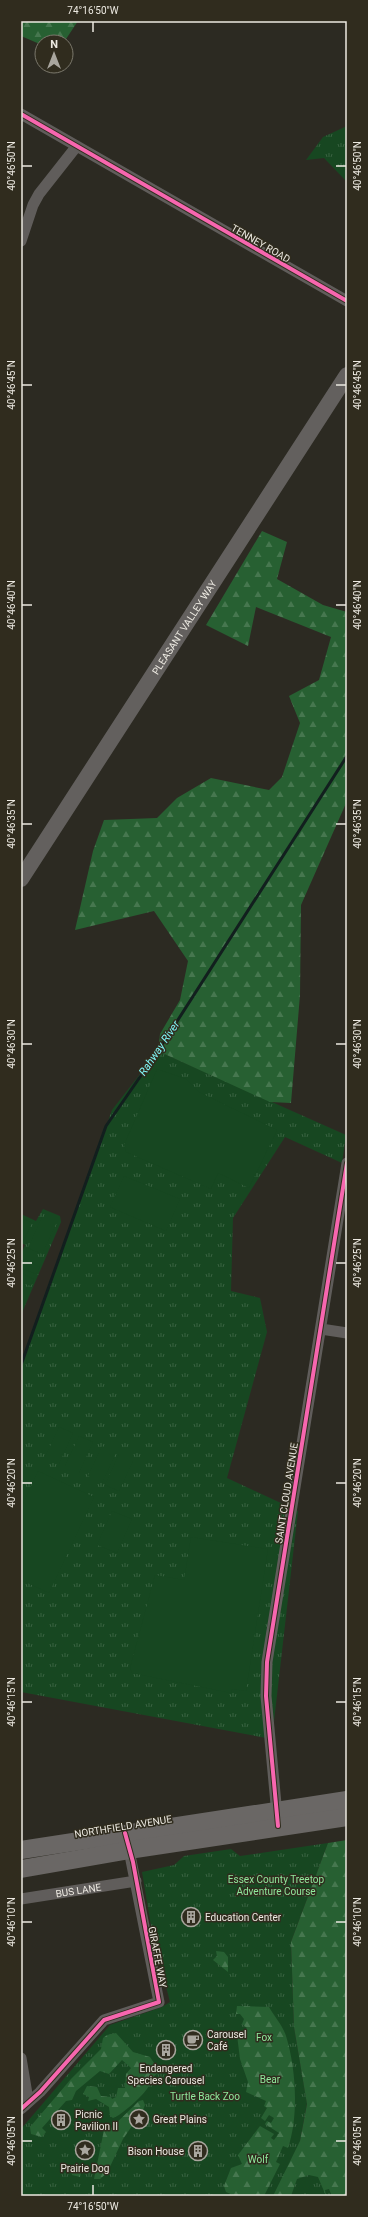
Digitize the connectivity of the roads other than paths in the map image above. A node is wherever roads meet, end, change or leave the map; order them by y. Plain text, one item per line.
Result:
1 (21, 114) edge
2 (76, 147) junction
3 (21, 242) edge
4 (347, 301) edge
5 (347, 375) edge
6 (21, 879) edge
7 (347, 1163) edge
8 (321, 1329) junction
9 (347, 1333) edge
10 (347, 1800) edge
11 (347, 1817) edge
12 (277, 1819) junction
13 (125, 1833) junction
14 (21, 1850) edge
15 (130, 1850) junction
16 (21, 1870) edge
17 (136, 1881) junction
18 (21, 1899) edge
19 (21, 2058) edge
20 (23, 2107) edge

1 - 2 street, TENNEY ROAD
2 - 3 street
2 - 4 street, TENNEY ROAD
5 - 6 main road, PLEASANT VALLEY WAY
7 - 8 street, SAINT CLOUD AVENUE
8 - 9 street
8 - 12 street, SAINT CLOUD AVENUE
10 - 12 main road, NORTHFIELD AVENUE
11 - 12 main road, NORTHFIELD AVENUE
12 - 13 main road, NORTHFIELD AVENUE
12 - 15 main road, NORTHFIELD AVENUE
13 - 14 main road, NORTHFIELD AVENUE
13 - 15 street, GIRAFFE WAY
15 - 16 main road, NORTHFIELD AVENUE
15 - 17 street, GIRAFFE WAY
17 - 18 street, BUS LANE
17 - 20 street, GIRAFFE WAY
19 - 20 street

